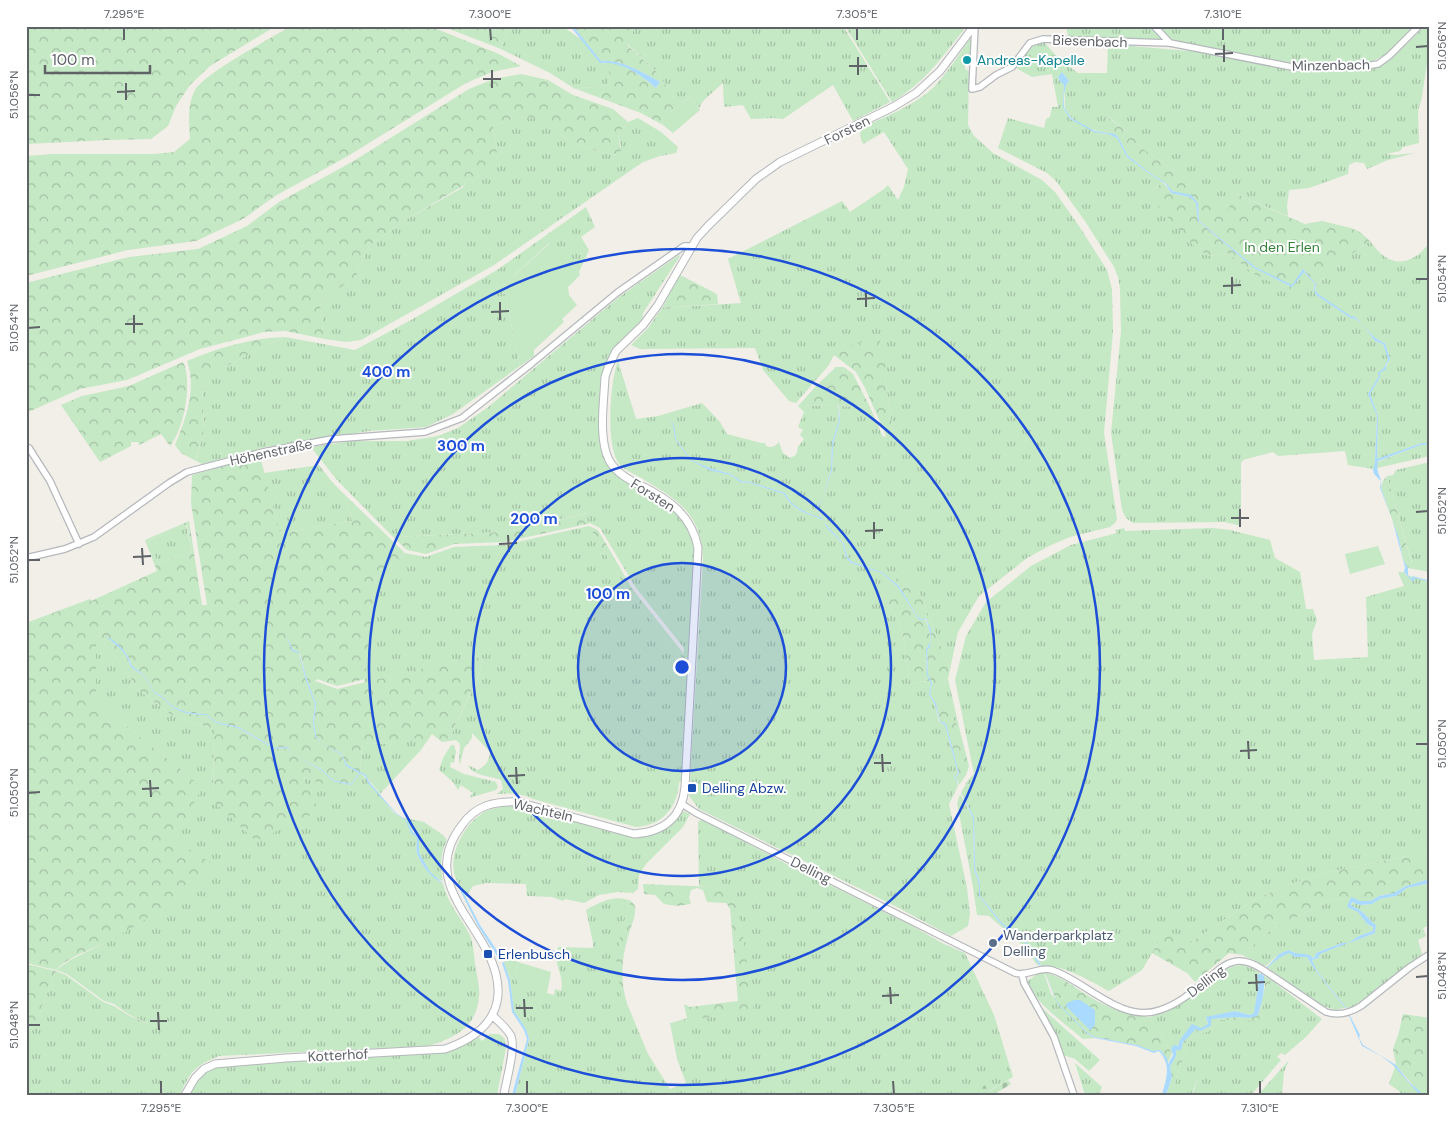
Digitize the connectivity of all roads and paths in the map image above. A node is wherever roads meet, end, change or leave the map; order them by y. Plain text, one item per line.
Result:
1 (974, 26) edge
2 (1154, 26) edge
3 (1419, 26) edge
4 (1170, 43) junction
5 (692, 246) junction
6 (521, 372) joint
7 (29, 448) dead end
8 (79, 544) junction
9 (26, 558) edge
10 (682, 804) junction
11 (1430, 954) edge
12 (1022, 975) junction
13 (493, 1016) junction
14 (186, 1095) edge
15 (504, 1095) edge
16 (1074, 1095) edge

1 - 4 street, Biesenbach
1 - 5 street, Forsten
2 - 4 street
3 - 4 street, Minzenbach
5 - 6 street, Forsten
5 - 10 street, Forsten
6 - 8 street, Höhenstraße
7 - 8 street
8 - 9 street, Höhenstraße
10 - 12 street, Delling
10 - 13 street, Wachteln
11 - 12 street, Delling
12 - 16 street
13 - 14 street, Kotterhof
13 - 15 street

